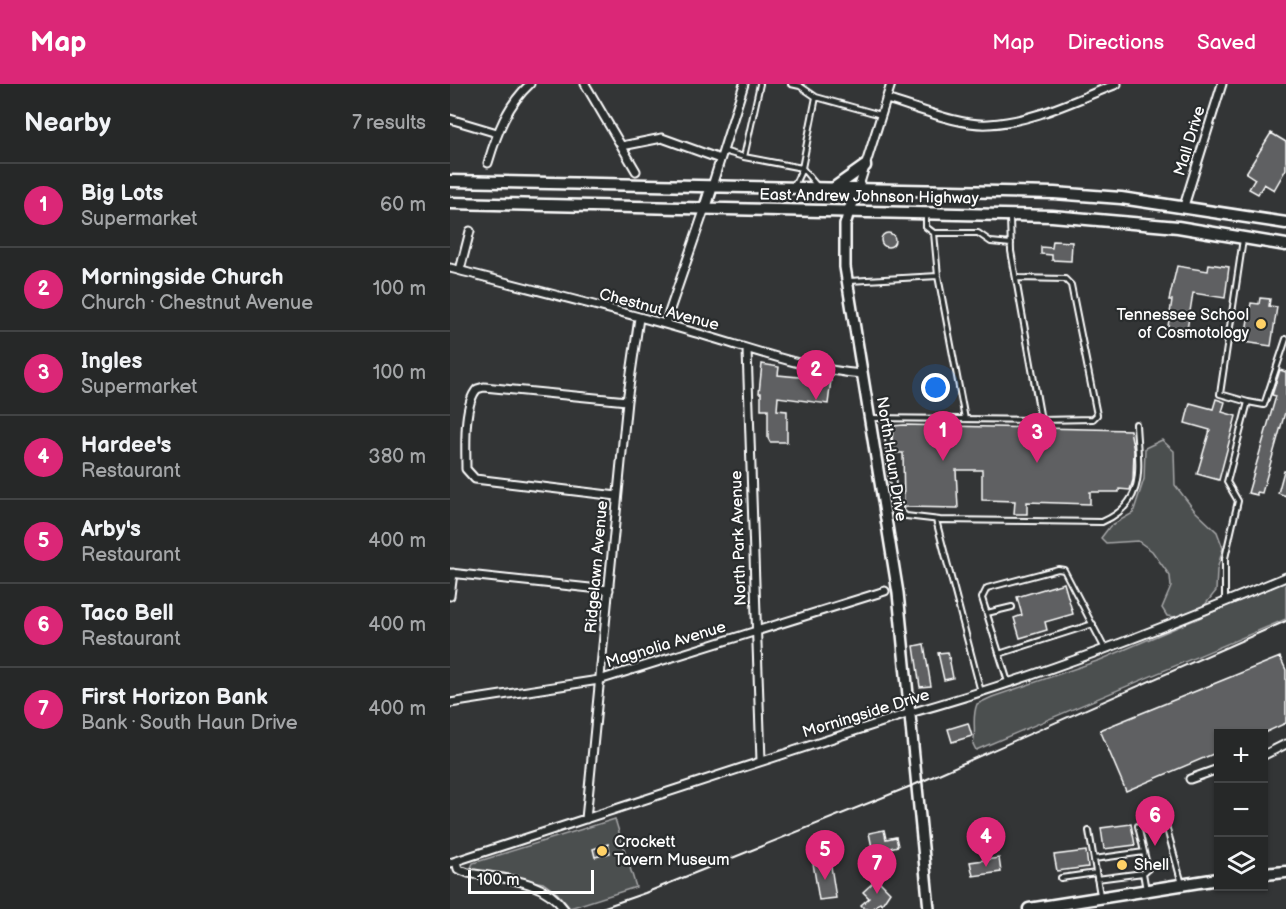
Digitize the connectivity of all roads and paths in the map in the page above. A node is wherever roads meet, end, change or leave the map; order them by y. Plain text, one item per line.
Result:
1 (530, 84) edge
2 (585, 84) edge
3 (744, 84) edge
4 (760, 84) edge
5 (790, 84) edge
6 (891, 84) edge
7 (1117, 84) edge
8 (1221, 84) edge
9 (816, 97) junction
10 (886, 99) junction
11 (881, 115) junction
12 (450, 119) edge
13 (497, 133) junction
14 (622, 146) junction
15 (723, 151) junction
16 (744, 157) junction
17 (720, 159) junction
18 (488, 163) dead end
19 (865, 166) junction
20 (802, 168) junction
21 (636, 171) dead end
22 (450, 182) edge
23 (712, 186) junction
24 (791, 188) junction
25 (820, 188) junction
26 (834, 189) junction
27 (858, 189) junction
28 (450, 203) edge
29 (1184, 206) junction
30 (705, 208) junction
31 (849, 211) junction
32 (926, 213) junction
33 (1010, 215) junction
34 (1286, 223) edge
35 (1178, 227) junction
36 (470, 231) dead end
37 (934, 233) junction
38 (1243, 238) junction
39 (1011, 244) junction
40 (1286, 245) edge
41 (450, 268) edge
42 (459, 270) junction
43 (938, 276) junction
44 (1018, 278) junction
45 (848, 282) junction
46 (639, 318) junction
47 (665, 324) junction
48 (1286, 339) edge
49 (747, 350) junction
50 (862, 374) junction
51 (627, 401) junction
52 (1248, 402) junction
53 (869, 418) junction
54 (887, 418) junction
55 (965, 419) junction
56 (1041, 420) junction
57 (1136, 424) dead end
58 (617, 496) junction
59 (936, 520) junction
60 (451, 573) edge
61 (1286, 577) edge
62 (609, 590) junction
63 (885, 591) dead end
64 (450, 596) edge
65 (1225, 602) junction
66 (1012, 607) dead end
67 (987, 613) junction
68 (1093, 624) junction
69 (756, 632) junction
70 (1105, 649) junction
71 (999, 654) junction
72 (599, 680) junction
73 (1008, 684) junction
74 (981, 693) junction
75 (450, 703) edge
76 (910, 713) junction
77 (1286, 744) edge
78 (1268, 753) edge
79 (762, 761) junction
80 (1214, 771) edge
81 (1190, 779) dead end
82 (1161, 807) dead end
83 (586, 819) junction
84 (1138, 825) dead end
85 (1089, 831) dead end
86 (1144, 852) junction
87 (1094, 860) junction
88 (453, 862) edge
89 (1286, 872) edge
90 (1096, 873) junction
91 (1143, 873) junction
92 (1268, 874) edge
93 (1061, 878) dead end
94 (1097, 879) junction
95 (1214, 880) edge
96 (1182, 885) junction
97 (1146, 891) junction
98 (1100, 898) junction
99 (564, 909) edge
100 (929, 909) edge
101 (1029, 909) edge

1 - 13 street
2 - 14 street
3 - 15 street
4 - 16 lane
5 - 9 lane
6 - 10 street
7 - 10 street
8 - 29 street, Mall Drive
9 - 11 lane
9 - 20 lane
10 - 11 street
11 - 19 street
12 - 13 street
13 - 18 street
14 - 17 street
14 - 21 street
15 - 16 lane
15 - 17 street
16 - 20 lane
17 - 23 street
19 - 26 main road
19 - 27 street
20 - 24 lane
20 - 25 lane
22 - 23 main road, East Andrew Johnson Highway
23 - 24 main road, East Andrew Johnson Highway
23 - 30 main road
24 - 25 main road, East Andrew Johnson Highway
25 - 26 main road, East Andrew Johnson Highway
26 - 27 main road, East Andrew Johnson Highway
27 - 29 main road, East Andrew Johnson Highway
27 - 31 main road
28 - 30 main road, East Andrew Johnson Highway
29 - 34 main road, East Andrew Johnson Highway
29 - 35 main road
30 - 31 main road, East Andrew Johnson Highway
30 - 47 street
31 - 32 main road, East Andrew Johnson Highway
31 - 45 street, North Haun Drive
32 - 33 main road, East Andrew Johnson Highway
32 - 37 lane
33 - 35 main road, East Andrew Johnson Highway
33 - 39 lane
35 - 38 main road, East Andrew Johnson Highway
36 - 42 street
37 - 39 lane
37 - 43 lane
38 - 40 main road, East Andrew Johnson Highway
38 - 52 lane
39 - 44 lane
41 - 42 street, Chestnut Avenue
42 - 46 street, Chestnut Avenue
43 - 45 lane
43 - 55 lane
44 - 56 lane
44 - 56 lane
45 - 50 street, North Haun Drive
46 - 47 street, Chestnut Avenue
46 - 51 street, Ridgelawn Avenue
47 - 49 street, Chestnut Avenue
48 - 52 lane
49 - 50 street, Chestnut Avenue
49 - 69 street, North Park Avenue
50 - 53 street, North Haun Drive
51 - 58 street, Ridgelawn Avenue
51 - 58 street
52 - 65 lane
53 - 54 lane
53 - 76 street, North Haun Drive
54 - 55 lane
54 - 59 lane
55 - 56 lane
57 - 59 lane
58 - 62 street, Ridgelawn Avenue
59 - 74 lane
60 - 62 street
60 - 64 street
61 - 65 street, Morningside Drive
62 - 72 street, Ridgelawn Avenue
63 - 69 street, Magnolia Avenue
65 - 70 street, Morningside Drive
66 - 67 lane
67 - 68 lane
67 - 71 lane
68 - 70 lane
68 - 71 lane
69 - 72 street, Magnolia Avenue
69 - 79 street, North Park Avenue
70 - 73 street, Morningside Drive
71 - 73 lane
72 - 75 street, Magnolia Avenue
72 - 83 street, Ridgelawn Avenue
73 - 74 street, Morningside Drive
74 - 76 street, Morningside Drive
76 - 79 street, Morningside Drive
76 - 100 street, North Haun Drive
77 - 78 street
79 - 83 street, Morningside Drive
80 - 81 street
82 - 96 lane
83 - 88 street, Morningside Drive
84 - 86 lane
85 - 87 lane
86 - 87 lane
86 - 91 lane
87 - 90 lane
88 - 99 street
89 - 92 main road
90 - 93 lane
90 - 94 lane
91 - 94 lane
91 - 97 lane
94 - 98 lane
95 - 96 main road
96 - 97 main road
97 - 98 main road
98 - 101 main road

